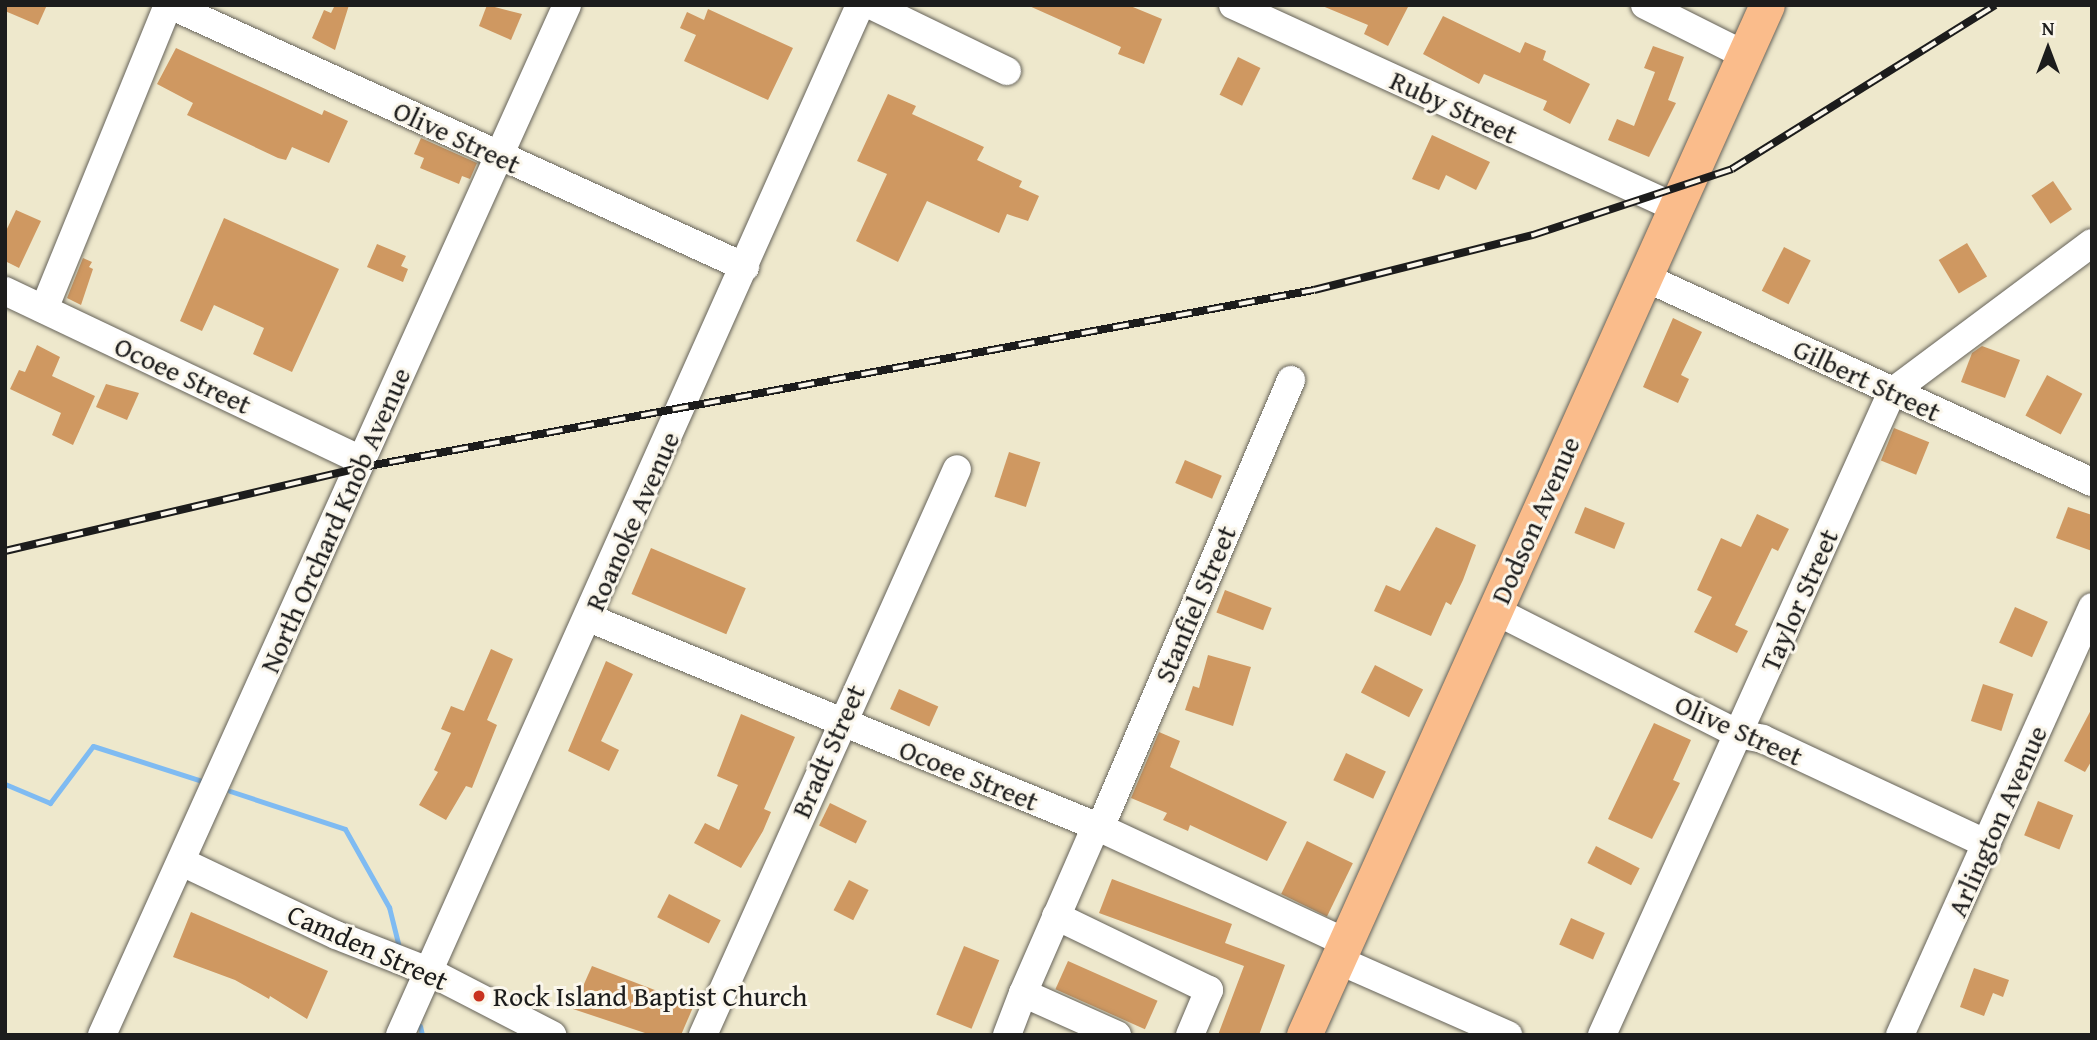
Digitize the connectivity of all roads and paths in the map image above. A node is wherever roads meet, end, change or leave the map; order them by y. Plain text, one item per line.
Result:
1 (169, 5) edge
2 (567, 5) edge
3 (860, 5) edge
4 (871, 5) edge
5 (1233, 5) edge
6 (1645, 5) edge
7 (1767, 5) edge
8 (1744, 54) junction
9 (1007, 71) dead end
10 (500, 156) junction
11 (1675, 207) junction
12 (2092, 243) edge
13 (745, 267) junction
14 (1644, 277) junction
15 (5, 291) edge
16 (44, 309) junction
17 (1290, 380) dead end
18 (1892, 392) junction
19 (361, 460) junction
20 (957, 469) dead end
21 (2092, 482) edge
22 (2092, 607) edge
23 (1494, 610) junction
24 (589, 618) junction
25 (840, 722) junction
26 (1738, 734) junction
27 (1098, 827) junction
28 (1987, 844) junction
29 (182, 862) junction
30 (1056, 916) junction
31 (1341, 951) junction
32 (428, 971) junction
33 (1023, 993) junction
34 (1503, 1034) edge
35 (102, 1035) edge
36 (400, 1035) edge
37 (552, 1035) edge
38 (703, 1035) edge
39 (1007, 1035) edge
40 (1117, 1035) edge
41 (1190, 1035) edge
42 (1304, 1035) edge
43 (1602, 1035) edge
44 (1900, 1035) edge

1 - 10 street, Olive Street
1 - 16 street
2 - 10 street, North Orchard Knob Avenue
3 - 13 street, Roanoke Avenue
4 - 9 street
5 - 11 street, Ruby Street
6 - 8 street
7 - 8 main road, Dodson Avenue
8 - 11 main road, Dodson Avenue
10 - 13 street, Olive Street
10 - 19 street, North Orchard Knob Avenue
11 - 14 main road, Dodson Avenue
12 - 18 street, Taylor Street
13 - 24 street, Roanoke Avenue
14 - 18 street, Gilbert Street
14 - 23 main road, Dodson Avenue
15 - 16 street, Ocoee Street
16 - 19 street, Ocoee Street
17 - 27 street, Stanfiel Street
18 - 21 street, Gilbert Street
18 - 26 street, Taylor Street
19 - 29 street, North Orchard Knob Avenue
20 - 25 street, Bradt Street
22 - 28 street, Arlington Avenue
23 - 26 street, Olive Street
23 - 31 main road, Dodson Avenue
24 - 25 street, Ocoee Street
24 - 32 street, Roanoke Avenue
25 - 27 street, Ocoee Street
25 - 38 street, Bradt Street
26 - 28 street, Olive Street
26 - 43 street, Taylor Street
27 - 30 street, Stanfiel Street
27 - 31 street, Ocoee Street
28 - 44 street, Arlington Avenue
29 - 32 street, Camden Street
29 - 35 street, North Orchard Knob Avenue
30 - 33 street, Stanfiel Street
30 - 41 street
31 - 34 street, Ocoee Street
31 - 42 main road, Dodson Avenue
32 - 36 street, Roanoke Avenue
32 - 37 street, Camden Street
33 - 39 street, Stanfiel Street
33 - 40 street

